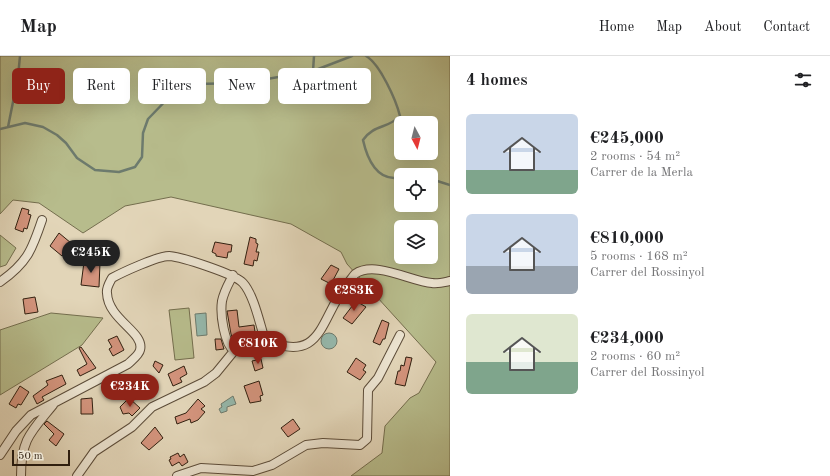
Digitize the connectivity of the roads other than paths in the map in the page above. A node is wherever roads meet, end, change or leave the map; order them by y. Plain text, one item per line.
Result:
1 (42, 220) dead end
2 (233, 275) junction
3 (450, 280) edge
4 (0, 282) edge
5 (400, 335) dead end
6 (263, 342) junction
7 (234, 351) junction
8 (54, 402) junction
9 (0, 455) edge
10 (21, 476) edge
11 (77, 476) edge
12 (176, 476) edge

1 - 4 street
2 - 6 street
2 - 7 street
2 - 8 street
3 - 6 street
5 - 12 street
6 - 7 street
7 - 11 street
8 - 9 street
8 - 10 street

